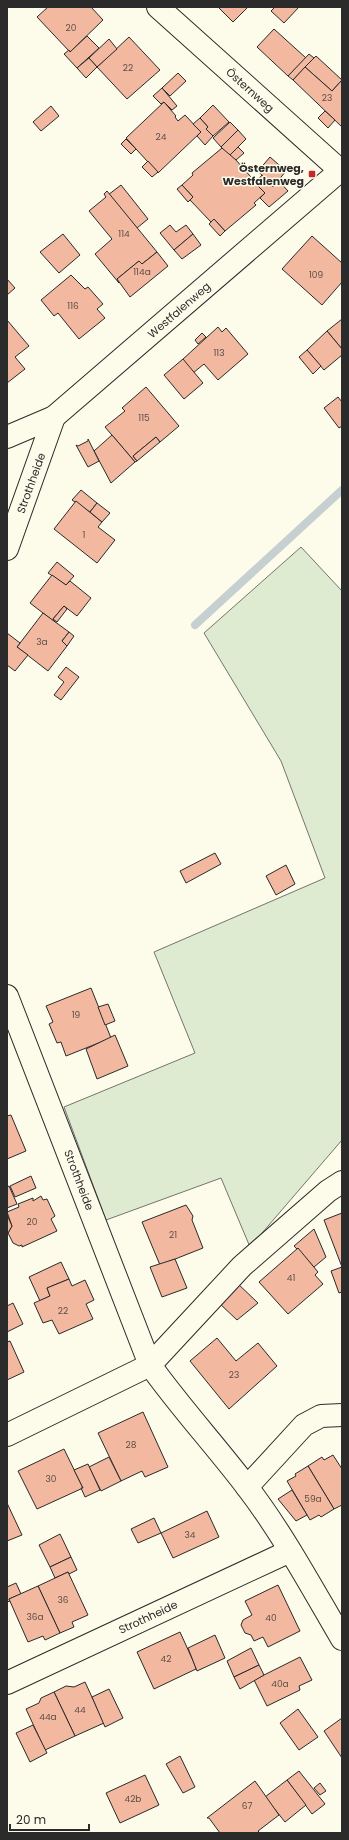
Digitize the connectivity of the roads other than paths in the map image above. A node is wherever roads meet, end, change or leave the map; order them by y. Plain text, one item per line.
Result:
1 (158, 7) edge
2 (341, 171) edge
3 (54, 417) junction
4 (7, 437) edge
5 (7, 549) edge
6 (7, 996) edge
7 (342, 1182) edge
8 (150, 1364) junction
9 (342, 1415) edge
10 (7, 1435) edge
11 (248, 1487) junction
12 (290, 1551) junction
13 (342, 1640) edge
14 (7, 1683) edge

1 - 2 street, Östernweg
2 - 3 street, Westfalenweg
3 - 4 street, Westfalenweg
3 - 5 street, Strothheide
6 - 8 street, Strothheide
7 - 8 street
8 - 10 street
8 - 11 street, Strothheide
9 - 11 street
11 - 12 street, Strothheide
12 - 13 street, Strothheide
12 - 14 street, Strothheide

